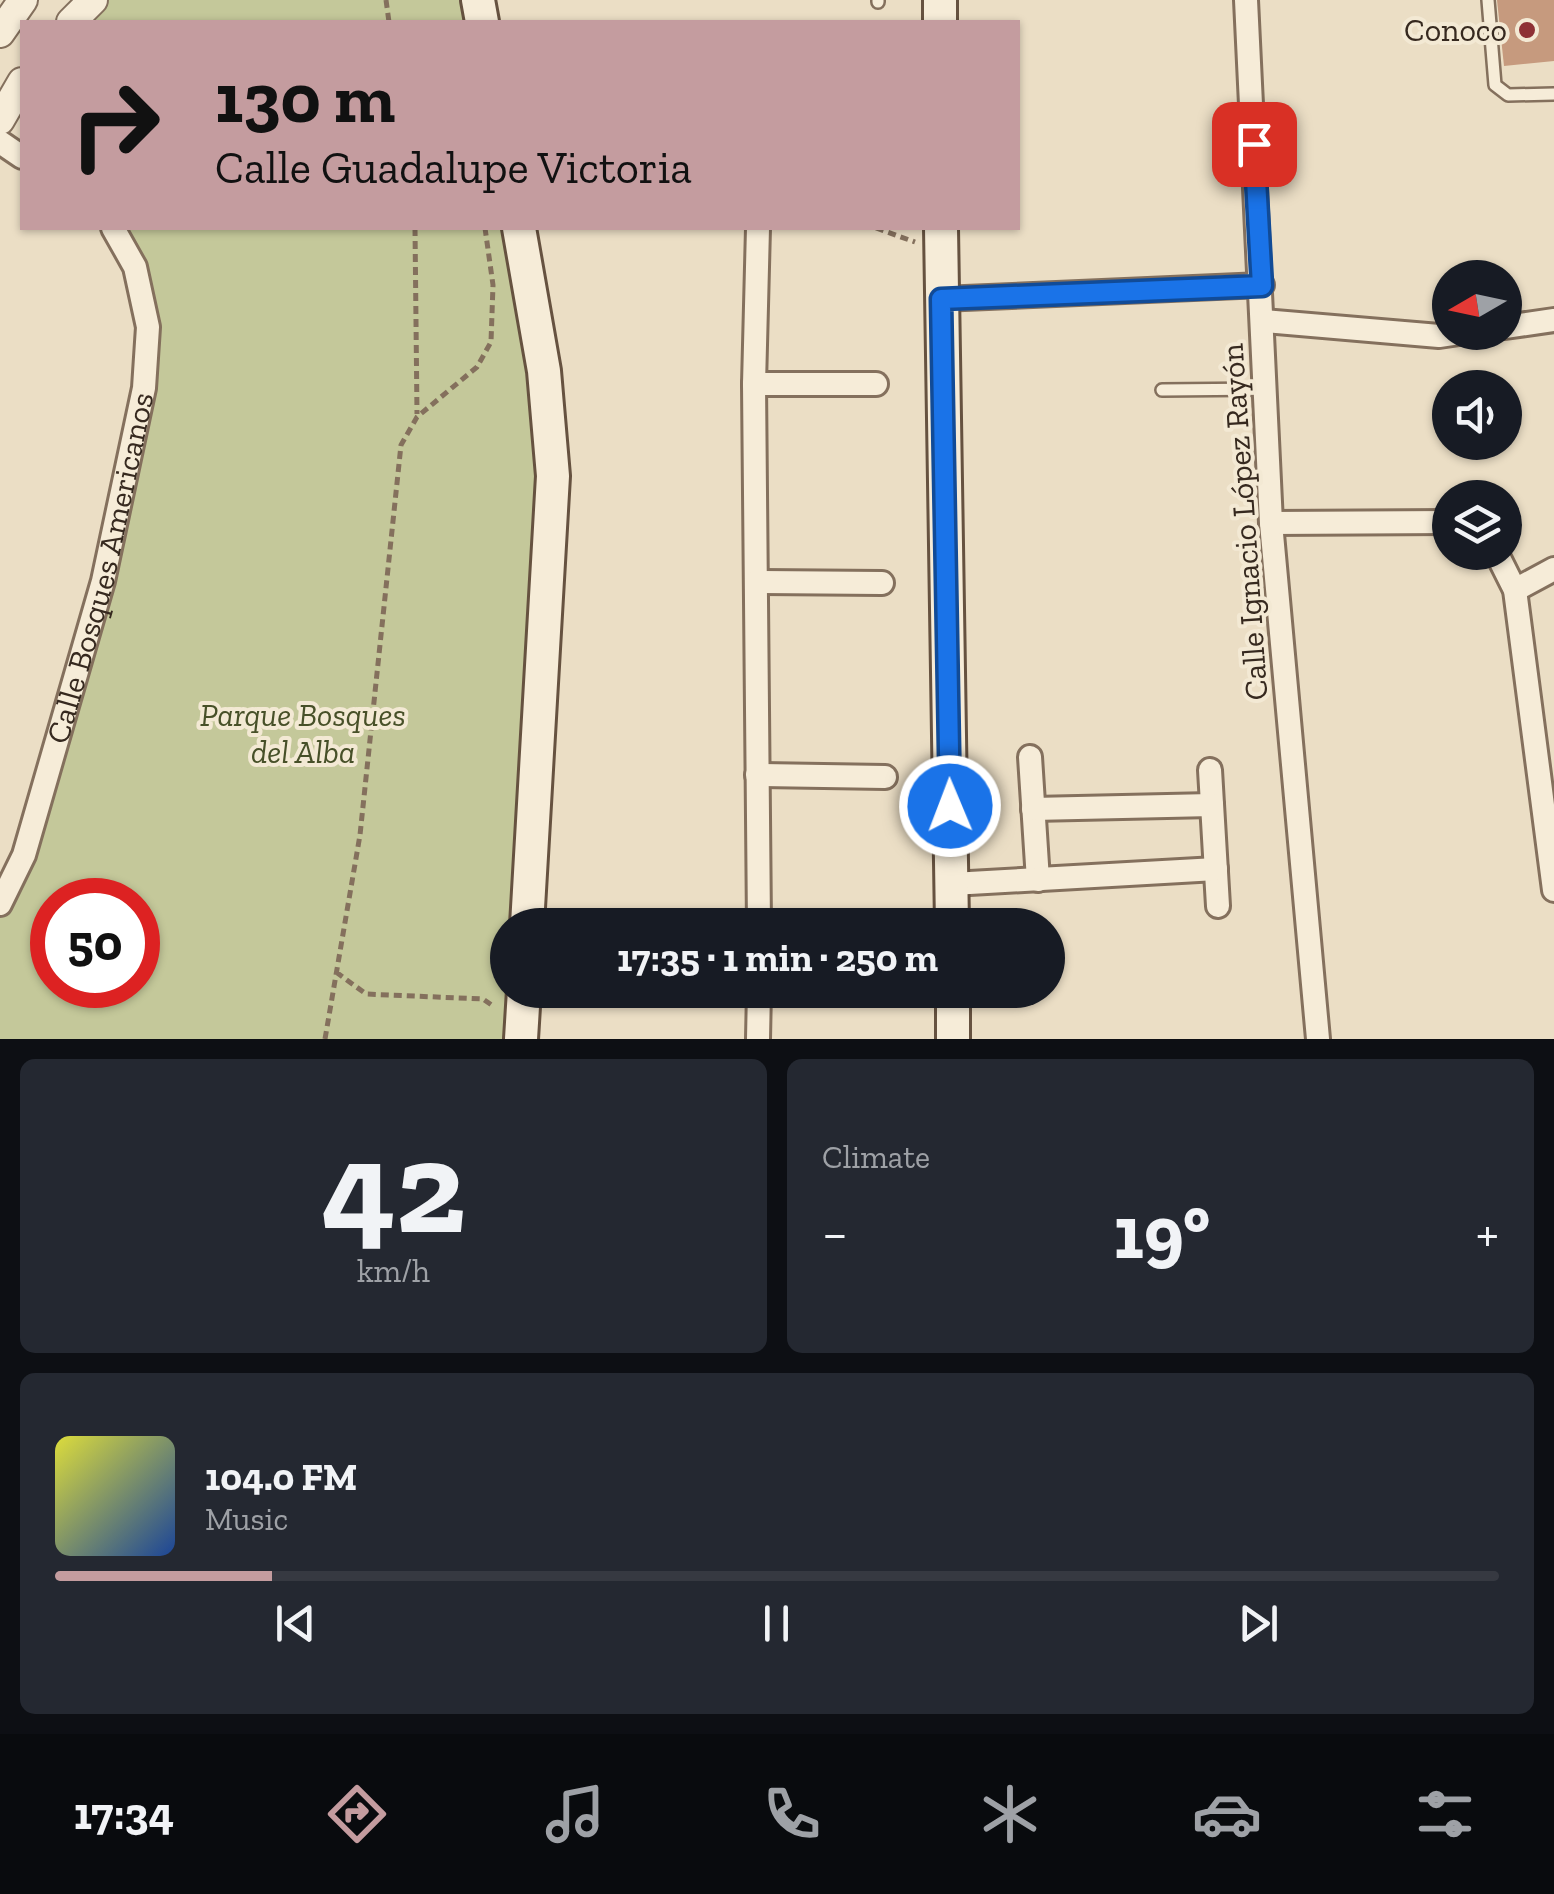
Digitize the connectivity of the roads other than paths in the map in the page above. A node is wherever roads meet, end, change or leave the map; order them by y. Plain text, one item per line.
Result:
1 (22, 0) edge
2 (93, 0) edge
3 (1246, 0) edge
4 (1488, 0) edge
5 (73, 20) edge
6 (0, 34) edge
7 (20, 85) edge
8 (1554, 94) edge
9 (0, 120) edge
10 (114, 230) edge
11 (519, 230) edge
12 (758, 230) edge
13 (941, 239) edge
14 (1262, 286) junction
15 (941, 299) junction
16 (1554, 320) edge
17 (1264, 321) junction
18 (1522, 325) edge
19 (1432, 335) edge
20 (754, 384) junction
21 (876, 384) dead end
22 (1162, 390) dead end
23 (1267, 390) junction
24 (1432, 522) edge
25 (1271, 523) junction
26 (1554, 569) edge
27 (1505, 570) edge
28 (756, 582) junction
29 (882, 583) dead end
30 (1515, 590) junction
31 (1030, 757) dead end
32 (1210, 770) dead end
33 (758, 775) junction
34 (885, 777) dead end
35 (1212, 805) junction
36 (1033, 809) junction
37 (1216, 869) junction
38 (1038, 880) junction
39 (952, 884) junction
40 (1554, 890) edge
41 (0, 904) edge
42 (1218, 906) dead end
43 (529, 908) edge
44 (759, 908) edge
45 (952, 908) edge
46 (523, 1008) edge
47 (759, 1008) edge
48 (952, 1008) edge
49 (521, 1039) edge
50 (758, 1039) edge
51 (953, 1039) edge
52 (1318, 1039) edge

1 - 6 street
2 - 5 street
3 - 14 street, Calle Ignacio López Rayón
4 - 8 lane
7 - 9 street
10 - 41 street, Calle Bosques Americanos
11 - 43 main road
12 - 20 street
13 - 15 main road
14 - 15 street
14 - 17 street, Calle Ignacio López Rayón
15 - 39 main road
16 - 18 street
17 - 19 street
17 - 23 street, Calle Ignacio López Rayón
20 - 21 street
20 - 28 street
22 - 23 lane
23 - 25 street, Calle Ignacio López Rayón
24 - 25 street
25 - 52 street, Calle Ignacio López Rayón
26 - 30 street
27 - 30 street
28 - 29 street
28 - 33 street
30 - 40 street
31 - 36 street
32 - 35 street
33 - 34 street
33 - 44 street
35 - 36 street
35 - 37 street
36 - 38 street
37 - 38 street
37 - 42 street
38 - 39 street
39 - 45 main road
46 - 49 main road
47 - 50 street
48 - 51 main road

